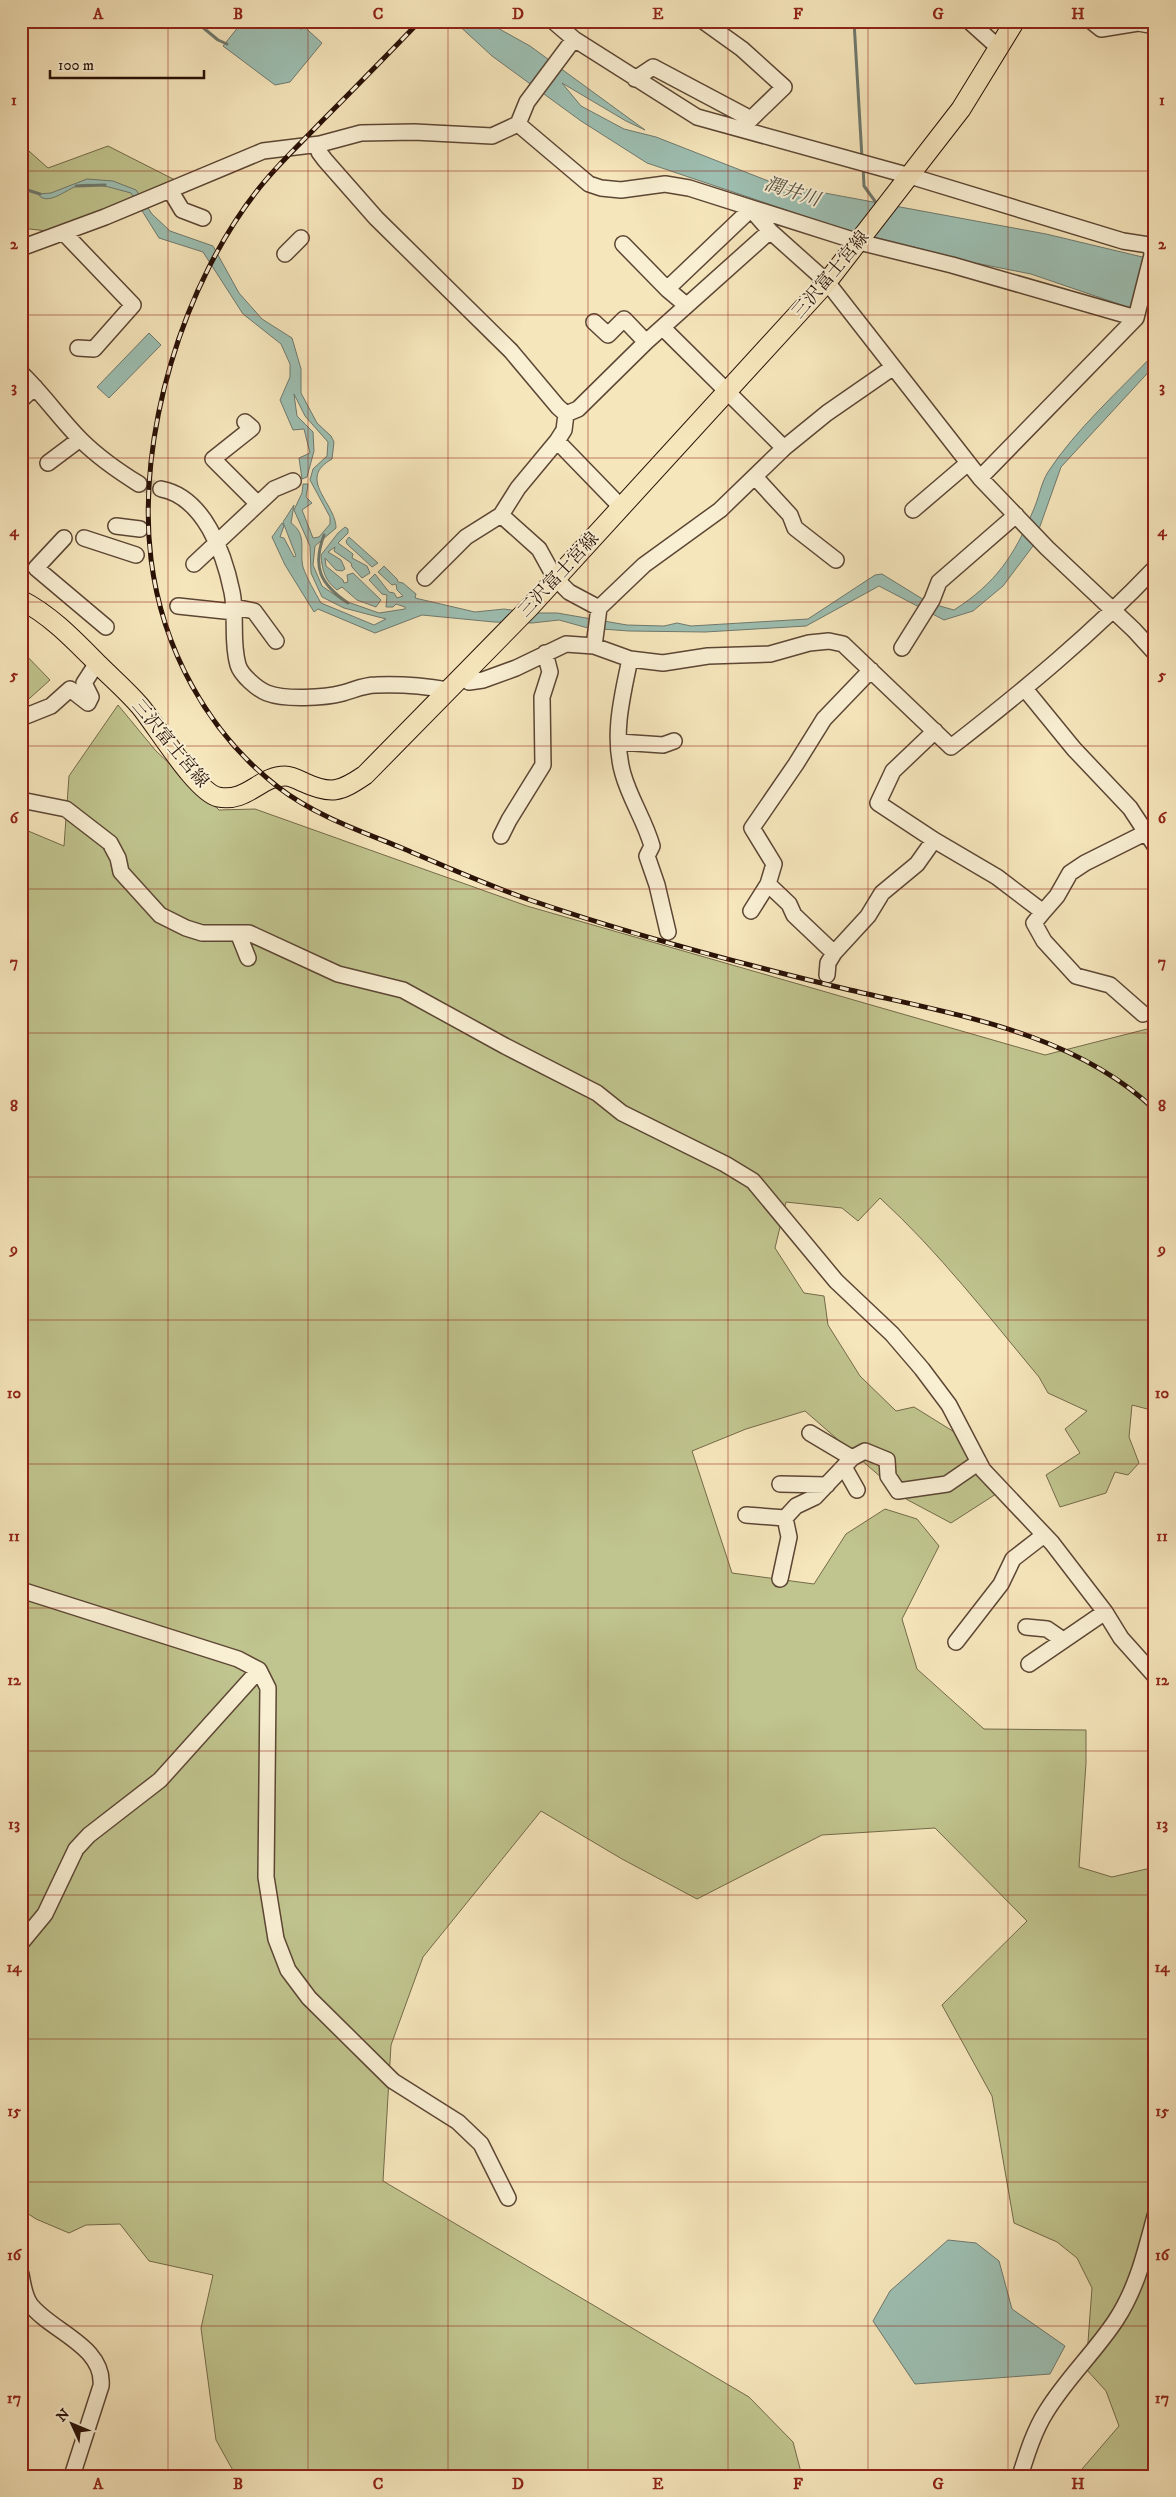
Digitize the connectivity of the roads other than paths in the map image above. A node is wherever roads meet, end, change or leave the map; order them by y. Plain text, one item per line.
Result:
1 (702, 21) edge
2 (969, 21) edge
3 (1015, 21) edge
4 (1091, 21) edge
5 (1155, 26) edge
6 (564, 32) edge
7 (999, 48) junction
8 (635, 79) junction
9 (742, 114) junction
10 (518, 124) junction
11 (749, 132) junction
12 (320, 144) junction
13 (907, 180) junction
14 (170, 190) junction
15 (750, 209) junction
16 (203, 218) dead end
17 (770, 231) junction
18 (64, 233) junction
19 (21, 238) edge
20 (301, 238) dead end
21 (861, 240) junction
22 (37, 242) junction
23 (623, 244) dead end
24 (1153, 246) edge
25 (21, 248) edge
26 (285, 254) dead end
27 (828, 282) junction
28 (667, 290) junction
29 (686, 305) junction
30 (1136, 318) junction
31 (594, 322) dead end
32 (662, 328) junction
33 (646, 342) junction
34 (78, 348) dead end
35 (892, 368) junction
36 (21, 374) edge
37 (35, 387) junction
38 (728, 393) junction
39 (21, 400) edge
40 (566, 414) junction
41 (245, 422) dead end
42 (80, 439) junction
43 (557, 441) junction
44 (784, 448) junction
45 (48, 463) dead end
46 (968, 463) junction
47 (755, 477) junction
48 (980, 478) junction
49 (294, 481) dead end
50 (139, 484) tunnel mouth
51 (161, 489) tunnel mouth
52 (258, 504) junction
53 (621, 507) junction
54 (913, 510) dead end
55 (501, 515) junction
56 (1019, 518) junction
57 (116, 526) dead end
58 (140, 530) dead end
59 (64, 538) dead end
60 (84, 538) dead end
61 (216, 542) junction
62 (136, 555) dead end
63 (836, 560) dead end
64 (194, 564) dead end
65 (1155, 568) edge
66 (425, 578) dead end
67 (555, 578) junction
68 (21, 600) edge
69 (178, 606) dead end
70 (234, 609) junction
71 (1114, 611) junction
72 (598, 612) junction
73 (106, 627) dead end
74 (594, 640) junction
75 (276, 641) dead end
76 (902, 648) dead end
77 (545, 653) junction
78 (1155, 653) edge
79 (630, 659) junction
80 (97, 663) junction
81 (871, 670) junction
82 (463, 675) junction
83 (1025, 689) junction
84 (448, 690) junction
85 (21, 718) edge
86 (935, 731) junction
87 (674, 741) dead end
88 (619, 742) junction
89 (21, 800) edge
90 (1150, 831) edge
91 (502, 836) dead end
92 (934, 840) junction
93 (1155, 846) edge
94 (768, 884) junction
95 (751, 911) dead end
96 (1043, 912) junction
97 (238, 932) junction
98 (668, 932) dead end
99 (834, 953) junction
100 (248, 958) dead end
101 (827, 974) dead end
102 (1143, 1014) dead end
103 (810, 1433) dead end
104 (979, 1462) junction
105 (848, 1463) junction
106 (780, 1484) dead end
107 (827, 1485) junction
108 (857, 1490) dead end
109 (746, 1515) dead end
110 (785, 1518) junction
111 (1044, 1535) junction
112 (780, 1580) dead end
113 (21, 1590) edge
114 (1105, 1612) junction
115 (1026, 1627) dead end
116 (1063, 1640) junction
117 (956, 1642) dead end
118 (1029, 1664) dead end
119 (259, 1670) junction
120 (1155, 1676) edge
121 (21, 1943) edge
122 (508, 2198) dead end
123 (1155, 2216) edge
124 (21, 2274) edge
125 (72, 2476) edge
126 (1020, 2476) edge

1 - 9 street
2 - 7 street
3 - 7 main road, 三沢富士宮線
4 - 5 street
6 - 8 street
6 - 10 street
7 - 13 main road, 三沢富士宮線
8 - 9 street
8 - 11 street
9 - 11 street
10 - 12 street
10 - 15 street
11 - 13 street
12 - 14 street
12 - 40 street
13 - 21 main road, 三沢富士宮線
13 - 24 street
14 - 16 street
14 - 18 street
15 - 17 street
15 - 21 street
15 - 28 street
17 - 27 street
17 - 29 street
18 - 22 street
18 - 34 street
19 - 22 street
20 - 26 street
21 - 27 main road, 三沢富士宮線
21 - 30 street
22 - 25 street
23 - 28 street
24 - 30 street
27 - 35 street
27 - 38 main road, 三沢富士宮線
28 - 29 street
29 - 32 street
30 - 48 street
31 - 33 street
32 - 33 street
32 - 38 street
33 - 40 street
35 - 44 street
35 - 46 street
36 - 37 street
37 - 39 street
37 - 42 street
38 - 44 street
38 - 53 main road, 三沢富士宮線
40 - 43 street
41 - 52 street
42 - 45 street
42 - 50 street
43 - 53 street
43 - 55 street
44 - 47 street
46 - 48 street
46 - 54 street
47 - 63 street
47 - 72 street
48 - 56 street
49 - 52 street
51 - 61 street
52 - 61 street
53 - 67 main road, 三沢富士宮線
55 - 66 street
55 - 67 street
56 - 71 street
56 - 76 street
57 - 58 street
59 - 73 street
60 - 62 street
61 - 64 street
61 - 70 street
65 - 71 street
67 - 72 street
67 - 82 main road, 三沢富士宮線
68 - 80 main road, 三沢富士宮線
69 - 70 street
70 - 75 street
70 - 84 street
71 - 78 street
71 - 83 street
72 - 74 street
74 - 77 street
74 - 79 street
77 - 82 street
77 - 91 street
79 - 81 street
79 - 88 street
80 - 84 main road, 三沢富士宮線
80 - 85 street
81 - 86 street
81 - 94 street
82 - 84 main road, 三沢富士宮線
83 - 86 street
83 - 90 street
86 - 92 street
87 - 88 street
88 - 98 street
89 - 97 street
90 - 93 street
90 - 96 street
92 - 96 street
92 - 99 street
94 - 95 street
94 - 99 street
96 - 102 street
97 - 100 street
97 - 104 street
99 - 101 street
103 - 105 street
104 - 105 street
104 - 111 street
105 - 107 street
105 - 108 street
106 - 107 street
107 - 110 street
109 - 110 street
110 - 112 street
111 - 114 street
111 - 117 street
113 - 119 street
114 - 116 street
114 - 120 street
115 - 116 street
116 - 118 street
119 - 121 street
119 - 122 street
123 - 126 street
124 - 125 street

